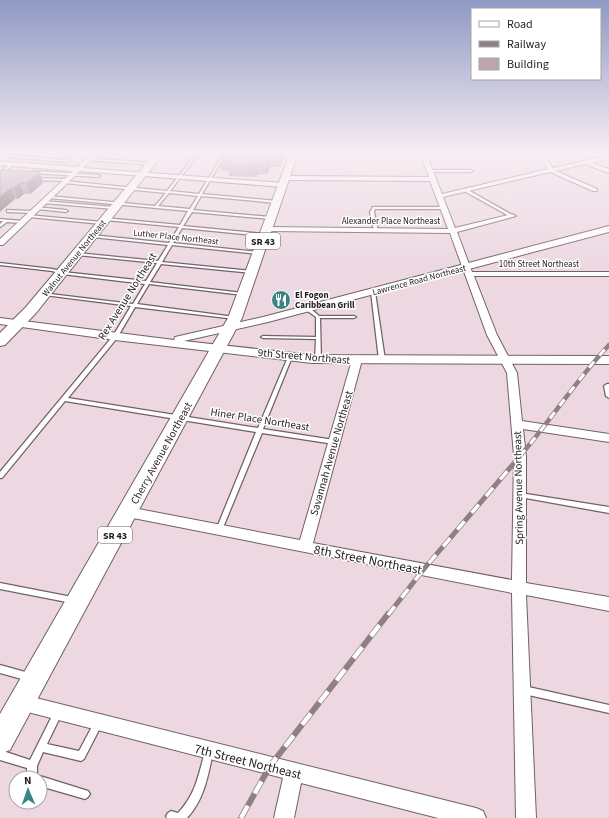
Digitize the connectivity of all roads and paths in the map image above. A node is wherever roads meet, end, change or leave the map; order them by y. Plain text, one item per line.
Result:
1 (54, 191) edge
2 (128, 191) edge
3 (158, 191) edge
4 (202, 191) edge
5 (281, 191) edge
6 (438, 191) edge
7 (467, 191) joint
8 (168, 192) junction
9 (200, 195) junction
10 (46, 199) junction
11 (277, 202) junction
12 (442, 202) junction
13 (116, 206) junction
14 (156, 207) junction
15 (190, 210) junction
16 (8, 211) dead end
17 (66, 211) dead end
18 (33, 212) junction
19 (512, 216) joint
20 (0, 220) edge
21 (6, 221) junction
22 (104, 221) junction
23 (23, 222) junction
24 (0, 226) edge
25 (180, 227) junction
26 (268, 227) junction
27 (609, 229) edge
28 (376, 231) junction
29 (452, 231) junction
30 (92, 236) junction
31 (0, 243) edge
32 (170, 244) junction
33 (259, 253) junction
34 (77, 254) junction
35 (159, 262) junction
36 (0, 264) edge
37 (468, 271) junction
38 (252, 272) junction
39 (62, 273) junction
40 (609, 274) edge
41 (148, 282) junction
42 (373, 292) junction
43 (44, 294) junction
44 (244, 294) junction
45 (134, 305) junction
46 (308, 309) junction
47 (318, 317) junction
48 (354, 317) dead end
49 (0, 322) edge
50 (232, 323) junction
51 (18, 324) junction
52 (115, 337) junction
53 (263, 338) dead end
54 (318, 338) junction
55 (0, 342) edge
56 (157, 342) junction
57 (219, 348) junction
58 (290, 357) junction
59 (318, 360) junction
60 (356, 360) junction
61 (382, 360) junction
62 (507, 360) junction
63 (609, 360) edge
64 (608, 386) edge
65 (609, 396) edge
66 (63, 399) junction
67 (181, 417) junction
68 (517, 424) junction
69 (260, 430) junction
70 (609, 438) edge
71 (334, 442) junction
72 (0, 476) edge
73 (520, 494) junction
74 (609, 510) edge
75 (128, 512) junction
76 (219, 530) junction
77 (305, 546) junction
78 (0, 586) edge
79 (519, 587) junction
80 (78, 602) junction
81 (609, 604) edge
82 (0, 669) edge
83 (34, 678) junction
84 (522, 689) junction
85 (20, 702) junction
86 (609, 709) edge
87 (58, 712) junction
88 (98, 722) junction
89 (0, 740) edge
90 (42, 747) junction
91 (209, 751) junction
92 (0, 756) edge
93 (32, 765) junction
94 (32, 770) edge
95 (294, 772) junction
96 (48, 783) edge
97 (85, 794) dead end
98 (177, 817) edge
99 (284, 818) edge
100 (476, 818) edge
101 (526, 818) edge

1 - 10 street
2 - 13 main road, Walnut Avenue Northeast
3 - 8 lane
4 - 9 lane, Rex Avenue Northeast
5 - 11 main road, Cherry Avenue Northeast / SR 43
6 - 12 street, Spring Avenue Northeast
7 - 12 street
7 - 19 lane
8 - 9 lane
8 - 14 lane
9 - 11 lane
9 - 15 lane, Rex Avenue Northeast
10 - 13 lane, Alexander Place Northeast
10 - 13 lane
10 - 18 street
11 - 26 main road, Cherry Avenue Northeast / SR 43
12 - 28 lane
12 - 29 street, Spring Avenue Northeast
13 - 14 lane, Alexander Place Northeast
13 - 22 main road, Walnut Avenue Northeast
14 - 15 lane, Alexander Place Northeast
15 - 25 lane, Rex Avenue Northeast
15 - 26 lane, Alexander Place Northeast
16 - 18 lane
17 - 18 lane
18 - 22 lane
18 - 23 street
19 - 29 street, Alexander Place Northeast
20 - 21 lane
21 - 23 lane
21 - 24 lane
22 - 25 lane
22 - 30 main road, Walnut Avenue Northeast
23 - 31 street
25 - 26 lane
25 - 32 lane, Rex Avenue Northeast
26 - 28 street, Alexander Place Northeast
26 - 33 main road, Cherry Avenue Northeast / SR 43
27 - 37 street, Lawrence Road Northeast
28 - 29 street, Alexander Place Northeast
29 - 37 street, Spring Avenue Northeast
30 - 32 lane, Luther Place Northeast
30 - 34 main road, Walnut Avenue Northeast
32 - 33 lane, Luther Place Northeast
32 - 35 lane, Rex Avenue Northeast
33 - 38 main road, Cherry Avenue Northeast / SR 43
34 - 35 lane
34 - 39 main road, Walnut Avenue Northeast
35 - 38 lane
35 - 41 lane, Rex Avenue Northeast
36 - 39 lane
37 - 40 street, 10th Street Northeast
37 - 42 street, Lawrence Road Northeast
37 - 62 street, Spring Avenue Northeast
38 - 44 main road, Cherry Avenue Northeast / SR 43
39 - 41 lane
39 - 43 main road, Walnut Avenue Northeast
41 - 44 lane
41 - 45 lane, Rex Avenue Northeast
42 - 46 street, Lawrence Road Northeast
42 - 61 lane
43 - 45 lane
43 - 51 main road, Walnut Avenue Northeast
44 - 50 main road, Cherry Avenue Northeast / SR 43
45 - 50 lane
45 - 52 lane, Rex Avenue Northeast
46 - 47 lane
46 - 50 street, Lawrence Road Northeast
47 - 48 lane
47 - 54 lane
49 - 51 street, 9th Street Northeast
50 - 56 street, Lawrence Road Northeast
50 - 57 main road, Cherry Avenue Northeast / SR 43
51 - 52 street, 9th Street Northeast
51 - 55 main road, Walnut Avenue Northeast
52 - 56 street, 9th Street Northeast
52 - 66 lane, Rex Avenue Northeast
53 - 54 lane
54 - 59 lane
56 - 57 street, 9th Street Northeast
57 - 58 street, 9th Street Northeast
57 - 67 main road, Cherry Avenue Northeast / SR 43
58 - 59 street, 9th Street Northeast
58 - 69 lane
59 - 60 street, 9th Street Northeast
60 - 61 street, 9th Street Northeast
60 - 71 street, Savannah Avenue Northeast
61 - 62 street, 9th Street Northeast
62 - 63 street, 9th Street Northeast
62 - 68 street, Spring Avenue Northeast
64 - 65 lane
66 - 67 lane, Hiner Place Northeast
66 - 72 lane, Rex Avenue Northeast
67 - 69 lane, Hiner Place Northeast
67 - 75 main road, Cherry Avenue Northeast / SR 43
68 - 70 street
68 - 73 street, Spring Avenue Northeast
69 - 71 lane, Hiner Place Northeast
69 - 76 lane
71 - 77 street, Savannah Avenue Northeast
73 - 74 lane
73 - 79 street, Spring Avenue Northeast
75 - 76 street, 8th Street Northeast
75 - 80 main road, Cherry Avenue Northeast / SR 43
76 - 77 street, 8th Street Northeast
77 - 79 street, 8th Street Northeast
78 - 80 lane
79 - 81 street, 8th Street Northeast
79 - 84 street, Spring Avenue Northeast
80 - 83 main road, Cherry Avenue Northeast / SR 43
82 - 83 lane
83 - 85 main road, Cherry Avenue Northeast / SR 43
84 - 86 lane
84 - 101 street, Spring Avenue Northeast
85 - 87 street, 7th Street Northeast
85 - 89 main road, Cherry Avenue Northeast / SR 43
87 - 88 street, 7th Street Northeast
87 - 90 lane
88 - 90 lane
88 - 91 street, 7th Street Northeast
90 - 93 lane
91 - 95 street, 7th Street Northeast
91 - 98 lane
92 - 93 lane
93 - 94 lane
95 - 99 street
95 - 100 street, 7th Street Northeast
96 - 97 lane

